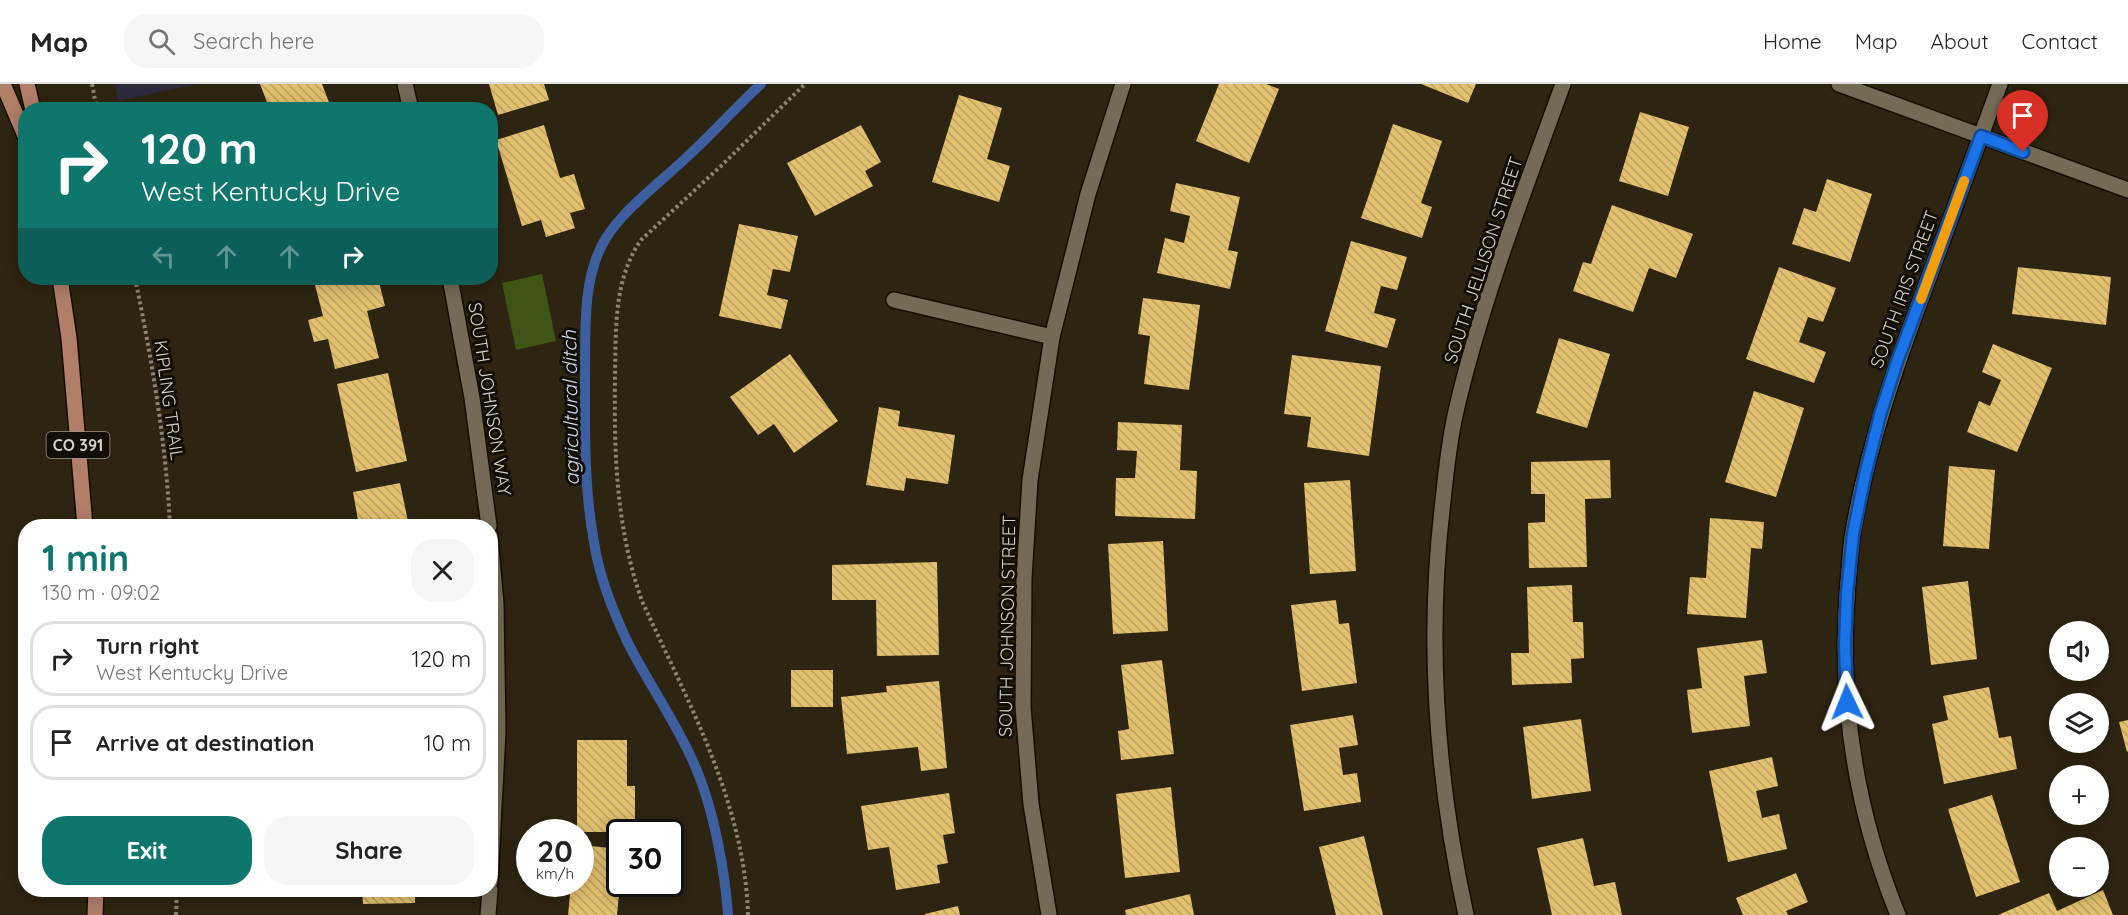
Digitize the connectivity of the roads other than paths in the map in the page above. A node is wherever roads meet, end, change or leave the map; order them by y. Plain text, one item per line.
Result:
1 (3, 84) edge
2 (27, 84) edge
3 (405, 84) edge
4 (1123, 84) edge
5 (1563, 84) edge
6 (1839, 84) edge
7 (2000, 84) edge
8 (31, 102) edge
9 (409, 102) edge
10 (18, 119) edge
11 (1981, 136) junction
12 (2128, 190) edge
13 (61, 285) edge
14 (451, 285) edge
15 (894, 300) dead end
16 (1052, 337) junction
17 (84, 519) edge
18 (488, 519) edge
19 (96, 897) edge
20 (489, 897) edge
21 (95, 915) edge
22 (488, 915) edge
23 (1049, 915) edge
24 (1466, 915) edge
25 (1898, 915) edge

1 - 10 main road
2 - 8 main road
3 - 9 street
4 - 16 street, SOUTH JOHNSON STREET
5 - 24 street, SOUTH JELLISON STREET
6 - 11 street
7 - 11 street, SOUTH IRIS STREET
11 - 12 street
11 - 25 street, SOUTH IRIS STREET
13 - 17 main road, CO 391
14 - 18 street, SOUTH JOHNSON WAY
15 - 16 street
16 - 23 street, SOUTH JOHNSON STREET
19 - 21 main road
20 - 22 street

